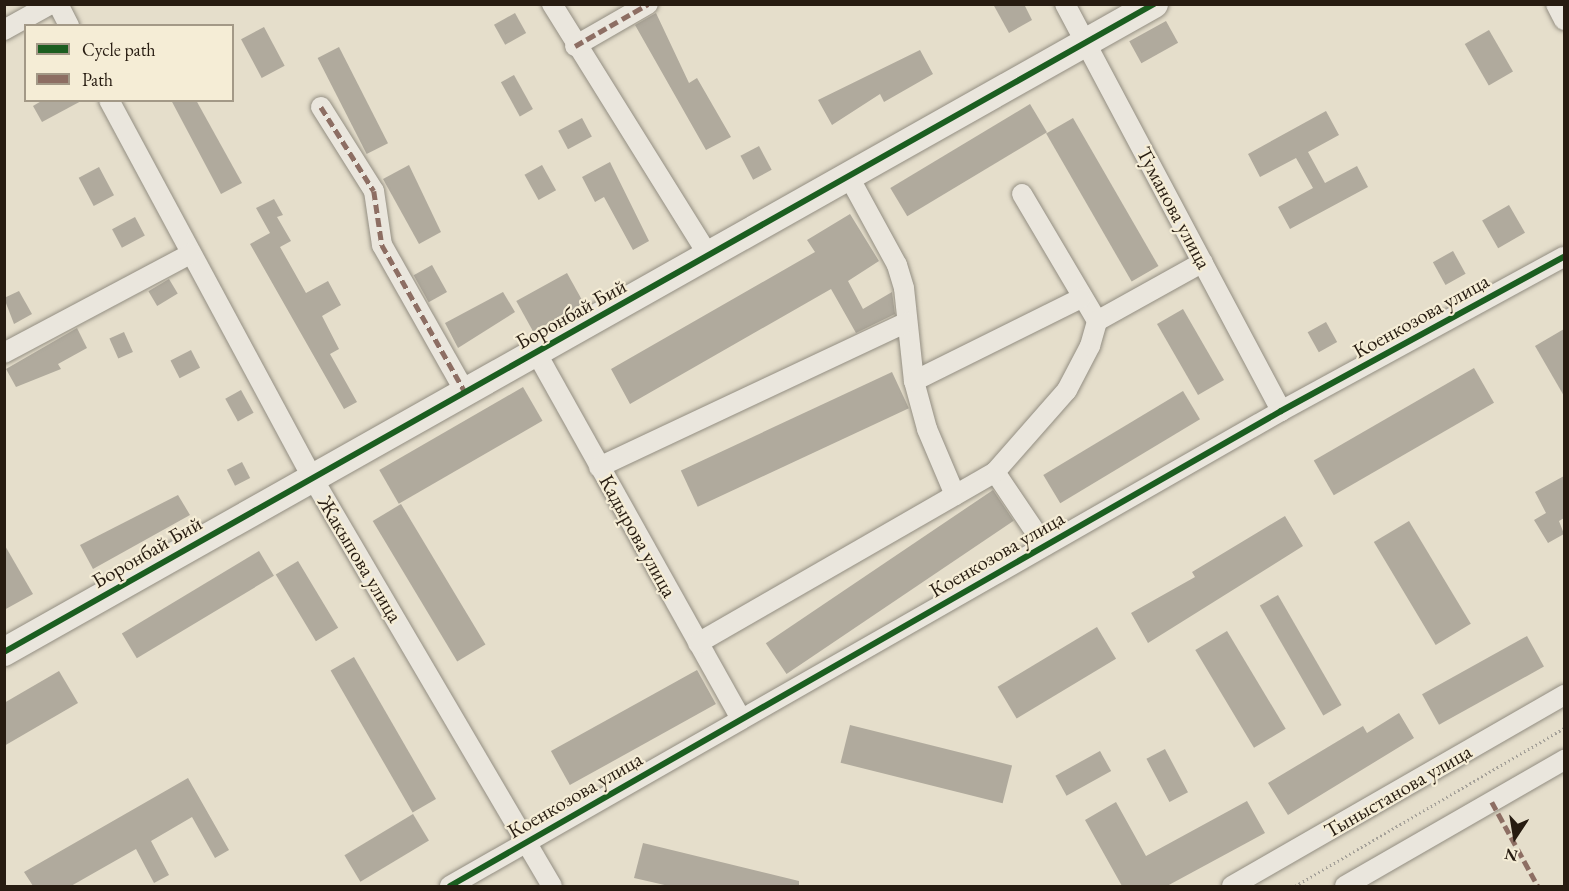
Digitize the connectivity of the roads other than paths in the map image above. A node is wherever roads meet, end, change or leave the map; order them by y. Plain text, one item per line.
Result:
1 (51, 4) edge
2 (58, 4) edge
3 (552, 4) edge
4 (648, 4) edge
5 (1065, 4) edge
6 (1154, 4) edge
7 (1556, 4) edge
8 (1564, 20) edge
9 (68, 24) edge
10 (4, 30) edge
11 (1088, 44) junction
12 (575, 46) junction
13 (110, 102) edge
14 (321, 107) dead end
15 (849, 177) junction
16 (1022, 194) dead end
17 (190, 254) junction
18 (709, 256) junction
19 (1564, 257) edge
20 (1203, 262) junction
21 (1082, 298) junction
22 (1097, 321) junction
23 (907, 322) junction
24 (536, 352) junction
25 (4, 353) edge
26 (914, 381) junction
27 (465, 392) junction
28 (1281, 411) junction
29 (599, 467) junction
30 (995, 472) junction
31 (312, 477) junction
32 (955, 495) junction
33 (1045, 546) junction
34 (698, 643) junction
35 (4, 652) edge
36 (1564, 695) edge
37 (741, 719) junction
38 (1564, 760) edge
39 (527, 841) junction
40 (450, 886) edge
41 (552, 886) edge
42 (1232, 886) edge
43 (1345, 886) edge

1 - 10 street
2 - 9 street
3 - 12 street
4 - 12 street
5 - 11 street, Туманова улица
6 - 11 street, Боронбай Бий
7 - 8 street
11 - 15 street, Боронбай Бий
11 - 20 street, Туманова улица
12 - 18 street
13 - 17 street, Жакыпова улица
14 - 27 street
15 - 18 street, Боронбай Бий
15 - 23 street
16 - 21 street
17 - 25 street
17 - 31 street, Жакыпова улица
18 - 24 street, Боронбай Бий
19 - 28 street, Коенкозова улица
20 - 22 street
20 - 28 street, Туманова улица
21 - 22 street
21 - 26 street
22 - 30 street
23 - 26 street
23 - 29 street
24 - 27 street, Боронбай Бий
24 - 29 street, Кадырова улица
26 - 32 street
27 - 31 street, Боронбай Бий
28 - 33 street, Коенкозова улица
29 - 34 street, Кадырова улица
30 - 32 street
30 - 33 street
31 - 35 street, Боронбай Бий
31 - 39 street, Жакыпова улица
32 - 34 street
33 - 37 street, Коенкозова улица
34 - 37 street, Кадырова улица
36 - 42 street, Тыныстанова улица
37 - 39 street, Коенкозова улица
38 - 43 street
39 - 40 street, Коенкозова улица
39 - 41 street, Жакыпова улица

